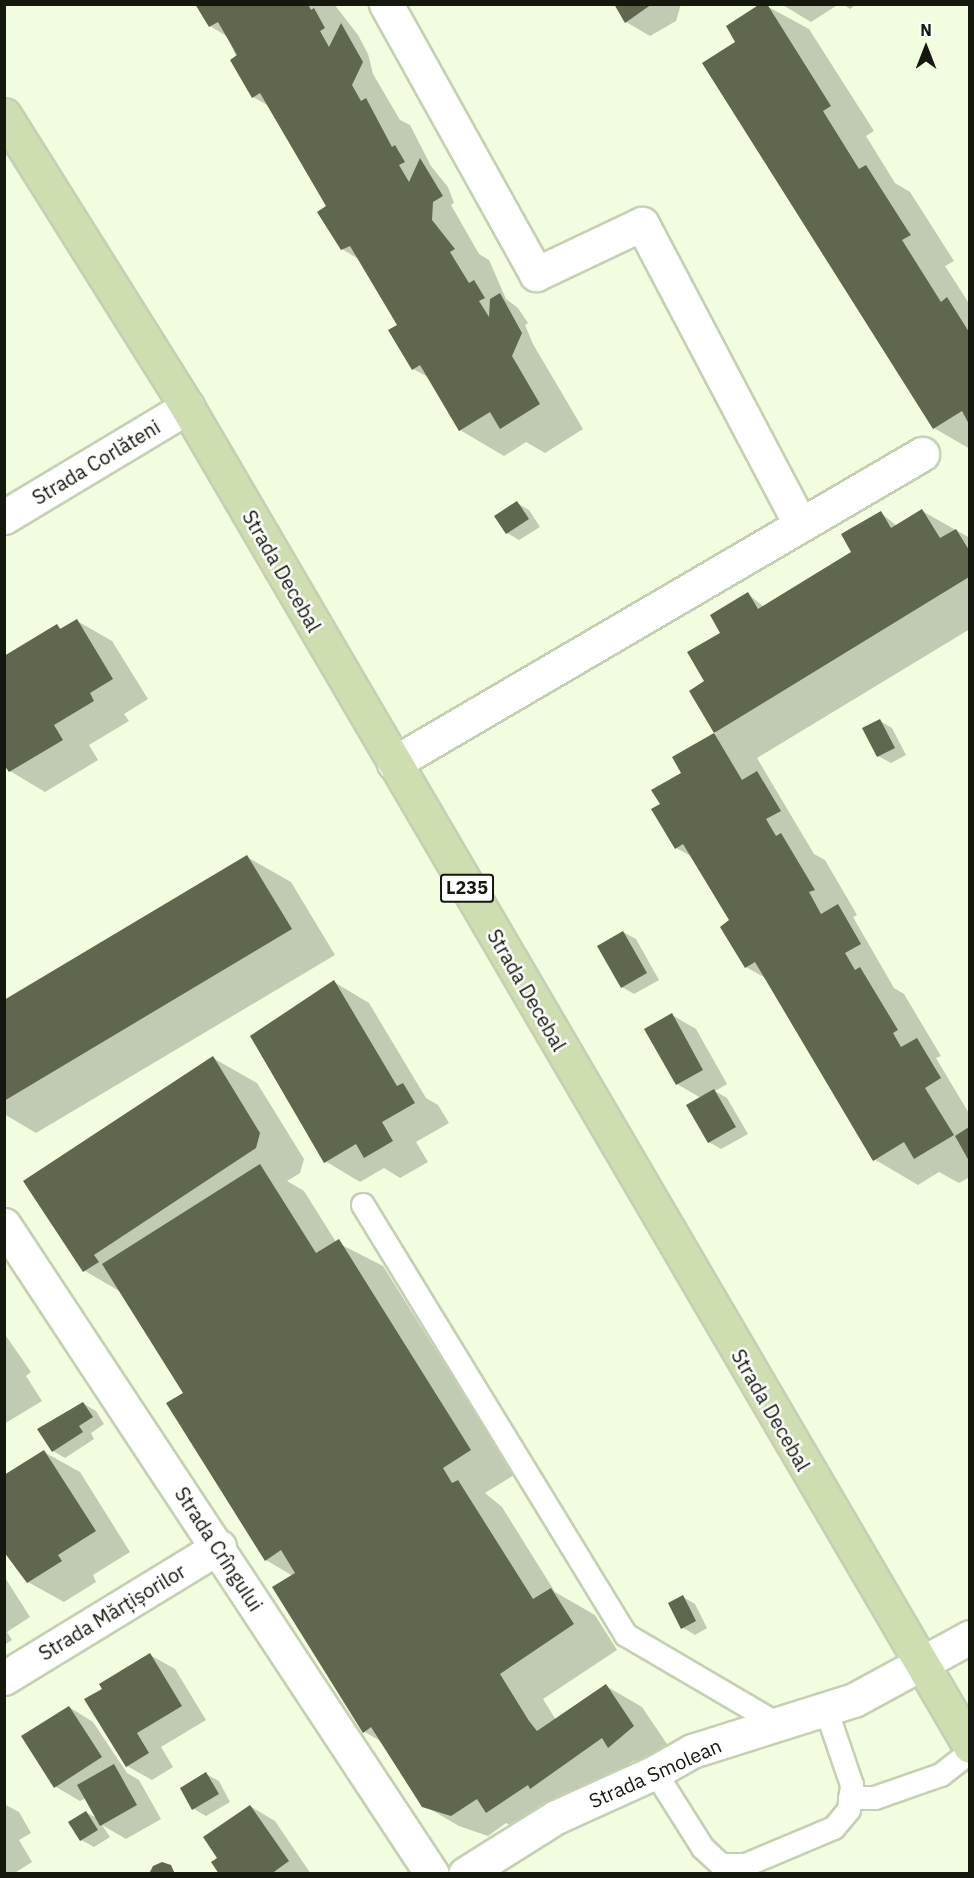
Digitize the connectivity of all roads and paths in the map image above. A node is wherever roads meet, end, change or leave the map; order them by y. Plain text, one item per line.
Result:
1 (386, 4) edge
2 (4, 115) edge
3 (187, 407) junction
4 (922, 454) dead end
5 (4, 517) edge
6 (801, 525) junction
7 (394, 763) junction
8 (363, 1205) dead end
9 (4, 1225) edge
10 (219, 1547) junction
11 (969, 1637) edge
12 (922, 1666) junction
13 (4, 1678) edge
14 (826, 1709) junction
15 (778, 1724) junction
16 (969, 1746) edge
17 (969, 1752) edge
18 (655, 1772) junction
19 (850, 1798) junction
20 (432, 1874) edge
21 (465, 1874) edge

1 - 6 street
2 - 3 main road, Strada Decebal / L235
3 - 5 street, Strada Corlăteni
3 - 7 main road, Strada Decebal / L235
4 - 6 street
6 - 7 street
7 - 12 main road, Strada Decebal / L235
8 - 15 lane
9 - 10 street, Strada Crîngului
10 - 13 street, Strada Mărțișorilor
10 - 20 street, Strada Crîngului
11 - 12 street, Strada Smolean
12 - 14 street, Strada Smolean
12 - 16 main road, Strada Decebal / L235
14 - 15 street, Strada Smolean
14 - 19 lane
15 - 18 street, Strada Smolean
17 - 19 lane
18 - 19 lane
18 - 21 street, Strada Smolean

